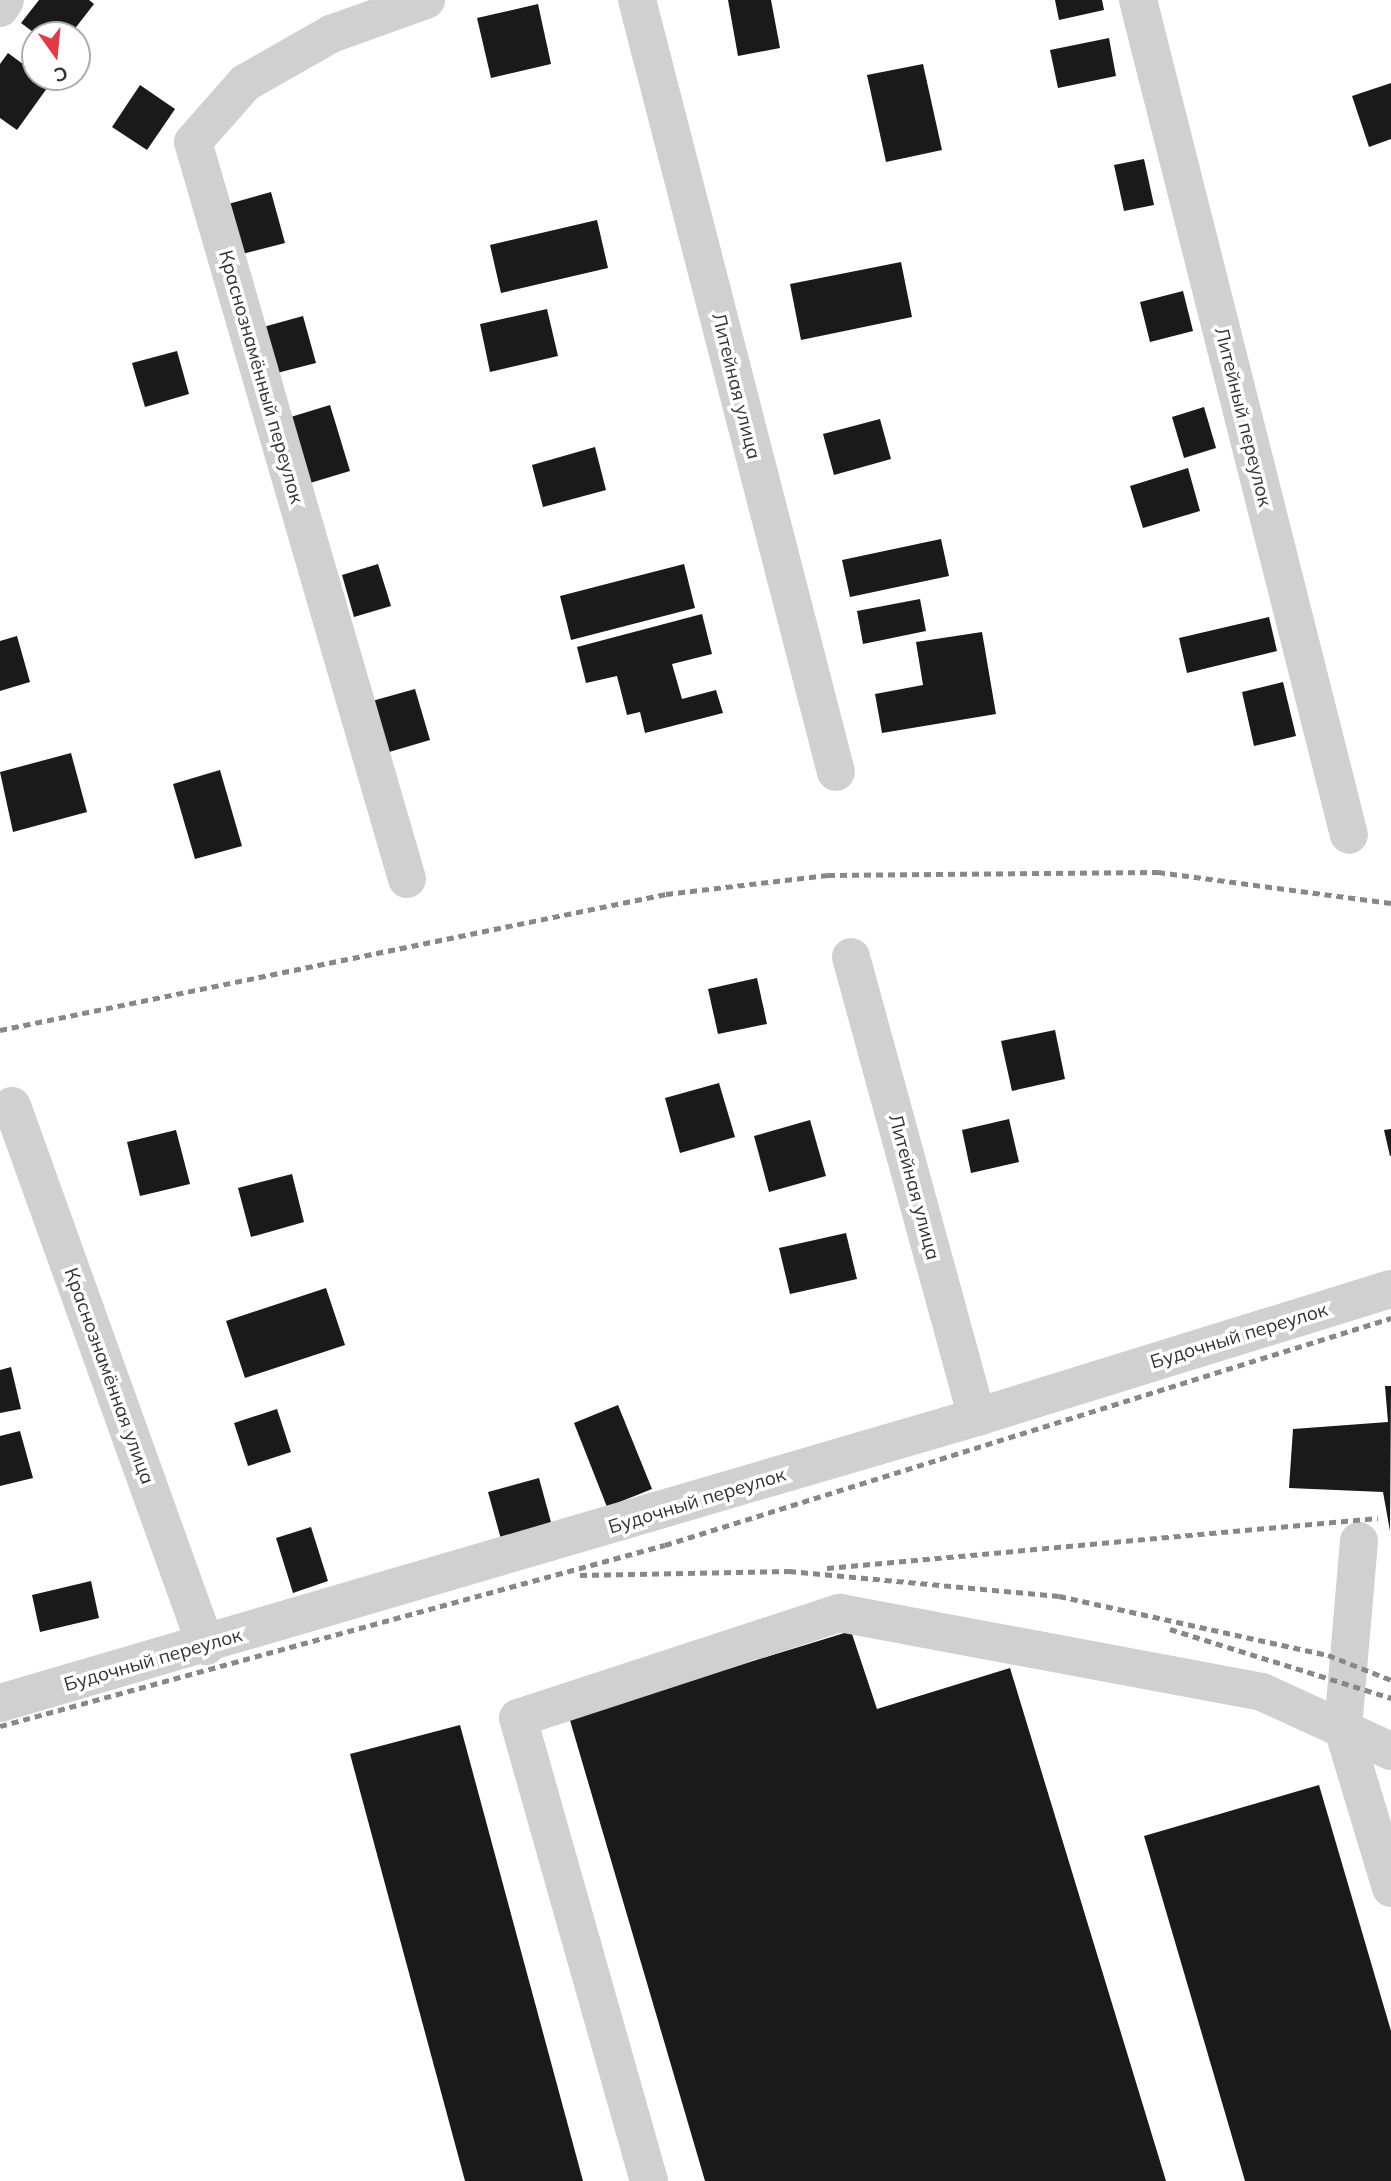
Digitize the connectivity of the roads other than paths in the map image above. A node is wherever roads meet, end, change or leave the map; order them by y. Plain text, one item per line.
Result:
1 (5, 0) edge
2 (426, 0) edge
3 (636, 0) edge
4 (1138, 0) edge
5 (0, 8) edge
6 (836, 772) dead end
7 (1349, 835) dead end
8 (407, 879) dead end
9 (851, 957) dead end
10 (12, 1106) dead end
11 (1391, 1289) edge
12 (977, 1418) junction
13 (1359, 1541) dead end
14 (206, 1646) junction
15 (0, 1703) edge
16 (1343, 1729) junction
17 (1391, 1751) edge
18 (1391, 1888) edge
19 (649, 2181) edge

1 - 5 street
2 - 8 street, Краснознамённый переулок
3 - 6 street, Литейная улица
4 - 7 street, Литейный переулок
9 - 12 street, Литейная улица
10 - 14 street, Краснознамённая улица
11 - 12 street, Будочный переулок
12 - 14 street, Будочный переулок
13 - 16 street
14 - 15 street, Будочный переулок
16 - 17 street
16 - 18 street
16 - 19 street

